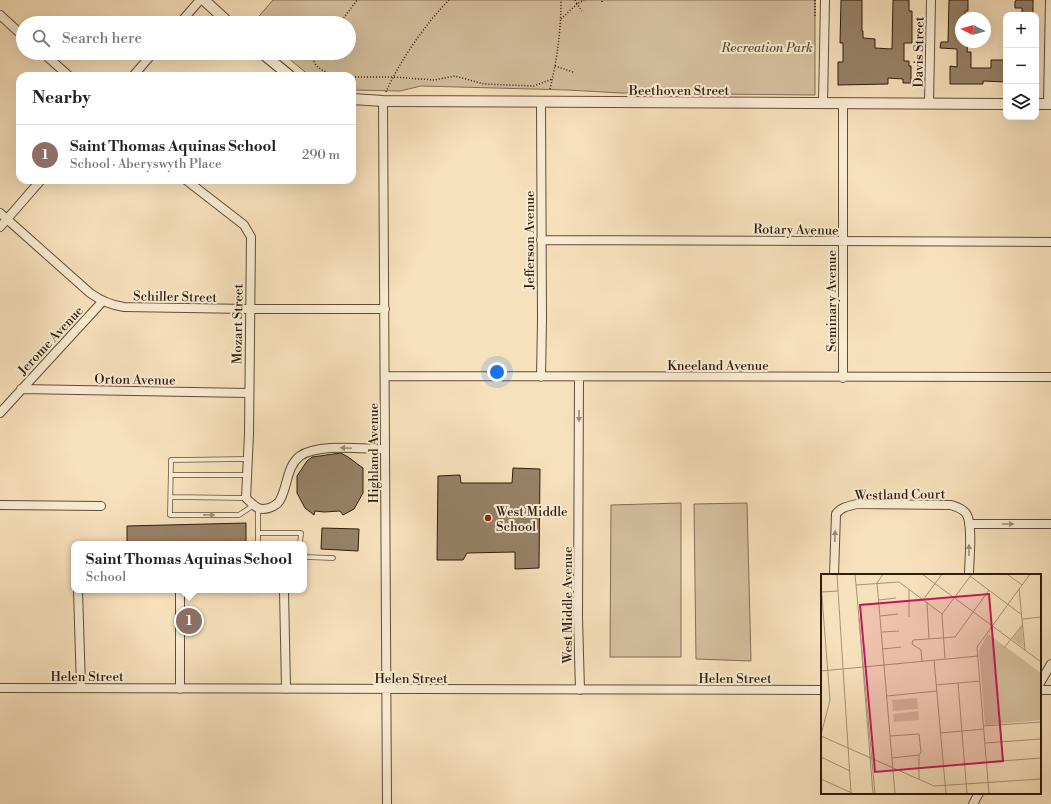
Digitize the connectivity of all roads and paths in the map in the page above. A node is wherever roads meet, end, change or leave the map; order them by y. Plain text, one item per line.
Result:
1 (200, 0) edge
2 (204, 0) edge
3 (357, 0) edge
4 (449, 0) edge
5 (561, 0) edge
6 (575, 0) edge
7 (584, 0) edge
8 (815, 0) edge
9 (825, 0) edge
10 (931, 0) edge
11 (1050, 0) edge
12 (577, 4) junction
13 (582, 11) dead end
14 (0, 15) edge
15 (186, 16) edge
16 (221, 16) edge
17 (345, 16) edge
18 (815, 16) dead end
19 (561, 19) junction
20 (16, 30) edge
21 (51, 60) edge
22 (148, 60) edge
23 (271, 60) edge
24 (315, 60) edge
25 (555, 66) junction
26 (64, 72) edge
27 (137, 72) edge
28 (285, 72) edge
29 (326, 72) edge
30 (573, 72) dead end
31 (356, 77) edge
32 (393, 77) junction
33 (552, 79) junction
34 (550, 89) dead end
35 (356, 100) edge
36 (383, 101) junction
37 (540, 102) junction
38 (823, 104) junction
39 (843, 104) junction
40 (929, 104) junction
41 (1003, 104) edge
42 (1039, 104) edge
43 (1050, 104) edge
44 (38, 184) edge
45 (191, 184) edge
46 (0, 213) edge
47 (7, 219) junction
48 (0, 227) edge
49 (541, 240) junction
50 (844, 241) junction
51 (1051, 242) edge
52 (102, 302) junction
53 (384, 308) junction
54 (250, 309) junction
55 (385, 376) junction
56 (541, 377) junction
57 (579, 377) junction
58 (1051, 377) edge
59 (843, 378) junction
60 (21, 390) junction
61 (248, 393) junction
62 (0, 412) edge
63 (385, 449) junction
64 (248, 460) junction
65 (171, 475) junction
66 (247, 475) junction
67 (171, 498) junction
68 (246, 498) junction
69 (0, 505) edge
70 (100, 506) dead end
71 (256, 506) junction
72 (970, 524) junction
73 (1051, 524) edge
74 (258, 533) junction
75 (258, 541) edge
76 (300, 541) edge
77 (307, 557) edge
78 (333, 558) dead end
79 (834, 574) edge
80 (970, 574) edge
81 (78, 593) edge
82 (180, 593) edge
83 (284, 593) edge
84 (1051, 664) edge
85 (1041, 681) edge
86 (0, 688) edge
87 (81, 688) junction
88 (180, 689) junction
89 (286, 689) junction
90 (385, 690) junction
91 (580, 690) junction
92 (821, 690) edge
93 (978, 794) edge
94 (387, 804) edge
95 (973, 804) edge

1 - 15 street
2 - 16 street
3 - 17 path
4 - 32 path
5 - 19 path
6 - 12 path
7 - 12 path
8 - 18 path
9 - 38 street
10 - 40 street, Davis Street
11 - 43 street
12 - 13 path
12 - 19 path
14 - 20 street
19 - 25 path
21 - 26 street
22 - 27 street
23 - 28 street
24 - 29 path
25 - 30 path
25 - 33 path
31 - 32 path
32 - 33 path
32 - 36 path
33 - 34 path
35 - 36 street, Beethoven Street
36 - 37 street, Beethoven Street
36 - 53 street, Highland Avenue
37 - 38 street, Beethoven Street
37 - 49 street, Jefferson Avenue
38 - 39 street, Beethoven Street
39 - 40 street, Beethoven Street
39 - 50 street, Seminary Avenue
40 - 41 street, Beethoven Street
42 - 43 street
44 - 47 street
45 - 54 street, Mozart Street
46 - 47 street, Schiller Street
47 - 48 street
47 - 52 street, Schiller Street
49 - 50 street, Rotary Avenue
49 - 56 street, Jefferson Avenue
50 - 51 street, Rotary Avenue
50 - 59 street, Seminary Avenue
52 - 54 street, Schiller Street
52 - 60 street, Jerome Avenue
53 - 54 street, Schiller Street
53 - 55 street, Highland Avenue
54 - 61 street, Mozart Street
55 - 56 street, Kneeland Avenue
55 - 63 street, Highland Avenue
56 - 57 street, Kneeland Avenue
57 - 59 street, Kneeland Avenue
57 -> 91 street, West Middle Avenue
58 - 59 street, Kneeland Avenue
60 - 61 street, Orton Avenue
60 - 62 street, Jerome Avenue
61 - 64 street, Mozart Street
63 -> 71 street
63 - 90 street, Highland Avenue
64 - 65 lane
64 - 66 street, Mozart Street
65 - 66 lane
65 - 67 lane
66 - 68 street, Mozart Street
67 - 68 lane
67 -> 71 lane
68 - 71 street
69 - 70 street
71 - 74 lane
72 -> 73 street
79 -> 72 street, Westland Court
80 -> 72 street
74 - 75 lane
74 - 76 lane
77 - 78 lane
81 - 87 street
82 - 88 street
83 - 89 street
84 - 85 street
86 - 87 street, Helen Street
87 - 88 street, Helen Street
88 - 89 street, Helen Street
89 - 90 street, Helen Street
90 - 91 street, Helen Street
90 - 94 street, Highland Avenue
91 - 92 street, Helen Street
93 - 95 street

